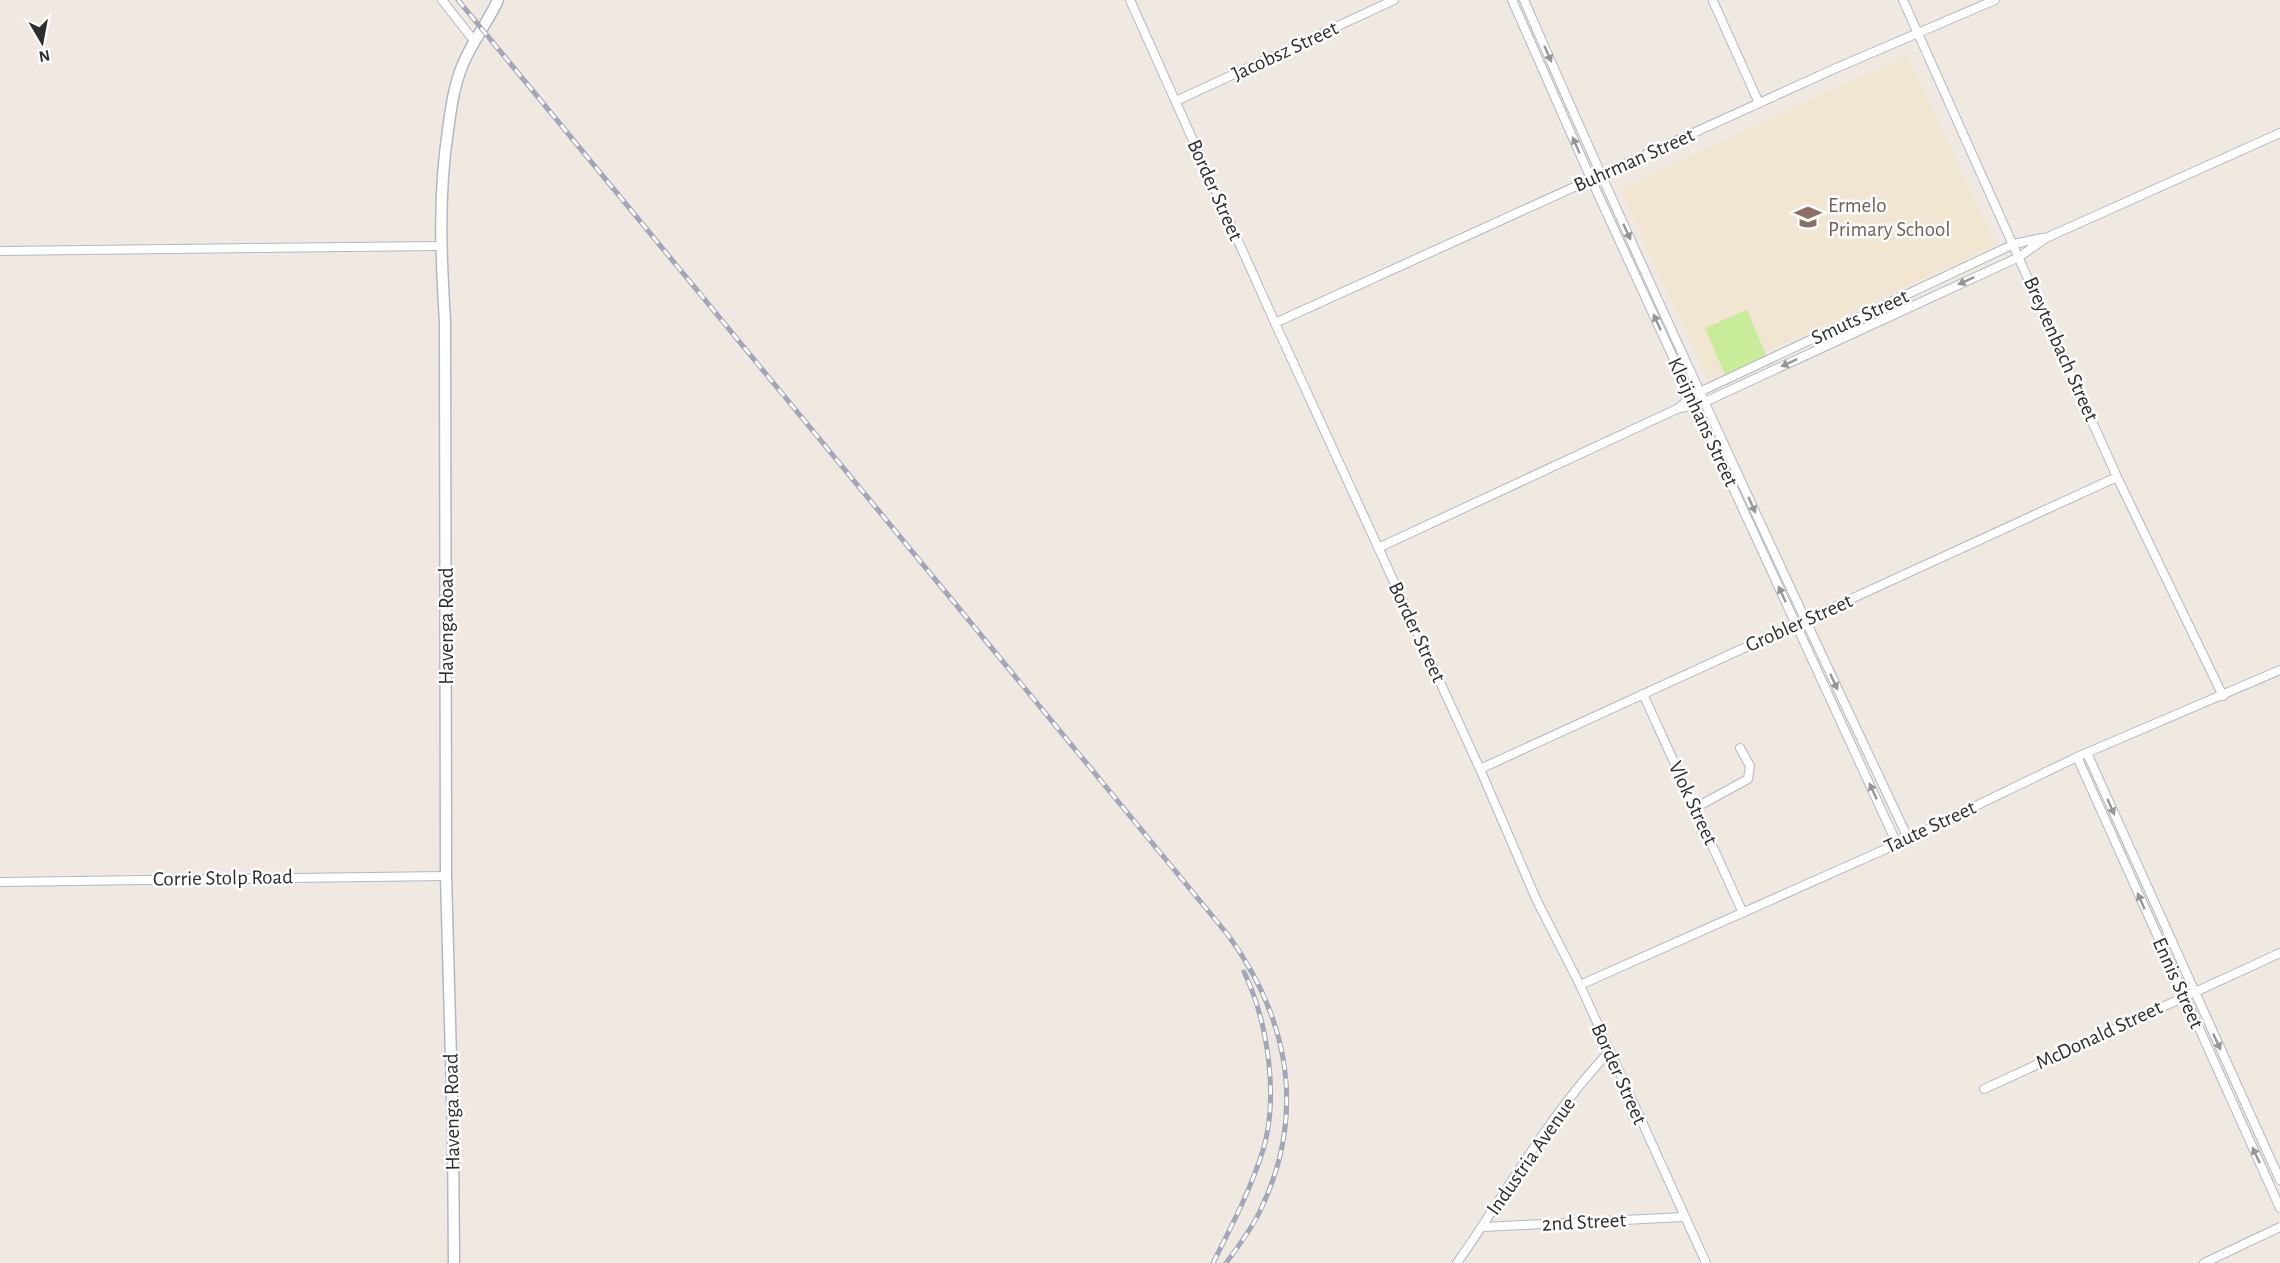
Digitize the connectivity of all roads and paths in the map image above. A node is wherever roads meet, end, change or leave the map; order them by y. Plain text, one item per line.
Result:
1 (442, 0) edge
2 (498, 0) edge
3 (1130, 0) edge
4 (1394, 0) edge
5 (1512, 0) edge
6 (1524, 0) edge
7 (1903, 0) edge
8 (1995, 0) edge
9 (1713, 1) edge
10 (1918, 33) junction
11 (475, 42) junction
12 (1176, 101) junction
13 (1759, 103) junction
14 (2280, 133) edge
15 (1601, 175) junction
16 (1591, 179) junction
17 (2046, 238) junction
18 (2013, 244) junction
19 (440, 246) junction
20 (0, 251) edge
21 (2019, 257) junction
22 (1275, 324) junction
23 (1701, 392) junction
24 (1691, 396) junction
25 (1705, 401) junction
26 (1696, 406) junction
27 (1679, 408) junction
28 (2117, 477) junction
29 (1378, 548) junction
30 (1800, 622) junction
31 (2280, 670) edge
32 (1643, 694) junction
33 (2223, 696) junction
34 (1740, 748) dead end
35 (2087, 753) junction
36 (2078, 757) junction
37 (1480, 769) junction
38 (1695, 808) junction
39 (1908, 838) junction
40 (1897, 844) junction
41 (446, 876) junction
42 (0, 882) edge
43 (1743, 913) junction
44 (2280, 953) edge
45 (1580, 985) junction
46 (2194, 992) junction
47 (2183, 996) junction
48 (1609, 1053) junction
49 (1984, 1089) dead end
50 (2280, 1179) edge
51 (2280, 1208) edge
52 (1684, 1217) junction
53 (1483, 1227) junction
54 (2280, 1227) edge
55 (454, 1263) edge
56 (1457, 1263) edge
57 (1706, 1263) edge
58 (2205, 1263) edge

1 - 11 street
2 - 11 street, Havenga Road
3 - 12 street, Border Street
4 - 12 street, Jacobsz Street
16 -> 5 street, Kleijnhans Street
6 -> 15 street, Kleijnhans Street
7 - 10 street, Breytenbach Street
8 - 10 street, Buhrman Street
9 - 13 street
10 - 13 street, Buhrman Street
10 - 18 street, Breytenbach Street
11 - 19 street, Havenga Road
12 - 22 street, Border Street
13 - 15 street, Buhrman Street
14 - 17 street, Smuts Street
15 - 16 street, Buhrman Street
15 -> 23 street, Kleijnhans Street
16 - 22 street, Buhrman Street
24 -> 16 street, Kleijnhans Street
17 - 18 street, Smuts Street
17 - 21 street, Smuts Street
18 - 21 street, Breytenbach Street
18 - 23 street, Smuts Street
19 - 20 street
19 - 41 street, Havenga Road
21 -> 25 street, Smuts Street
21 - 28 street, Breytenbach Street
22 - 29 street, Border Street
23 - 24 street, Smuts Street
23 - 25 street, Kleijnhans Street
24 - 26 street, Kleijnhans Street
24 - 27 street, Smuts Street
25 - 26 street, Smuts Street
25 -> 30 street, Kleijnhans Street
26 - 27 street, Smuts Street
30 -> 26 street, Kleijnhans Street
27 - 29 street, Smuts Street
28 - 30 street, Grobler Street
28 - 33 street, Breytenbach Street
29 - 37 street, Border Street
30 - 32 street, Grobler Street
30 -> 39 street, Kleijnhans Street
40 -> 30 street, Kleijnhans Street
31 - 33 street, Taute Street
32 - 37 street, Grobler Street
32 - 38 street, Vlok Street
33 - 35 street, Taute Street
34 - 38 street
35 - 36 street, Taute Street
35 -> 46 street, Ennis Street
36 - 39 street, Taute Street
47 -> 36 street, Ennis Street
37 - 45 street, Border Street
38 - 43 street, Vlok Street
39 - 40 street, Taute Street
40 - 43 street, Taute Street
41 - 42 street, Corrie Stolp Road
41 - 55 street, Havenga Road
43 - 45 street, Taute Street
44 - 46 street, McDonald Street
45 - 48 street, Border Street
46 - 47 street, McDonald Street
46 -> 50 street, Ennis Street
47 - 49 street, McDonald Street
51 -> 47 street, Ennis Street
48 - 52 street, Border Street
48 - 53 street, Industria Avenue
52 - 53 street, 2nd Street
52 - 57 street, Border Street
53 - 56 street, Industria Avenue
54 - 58 street

